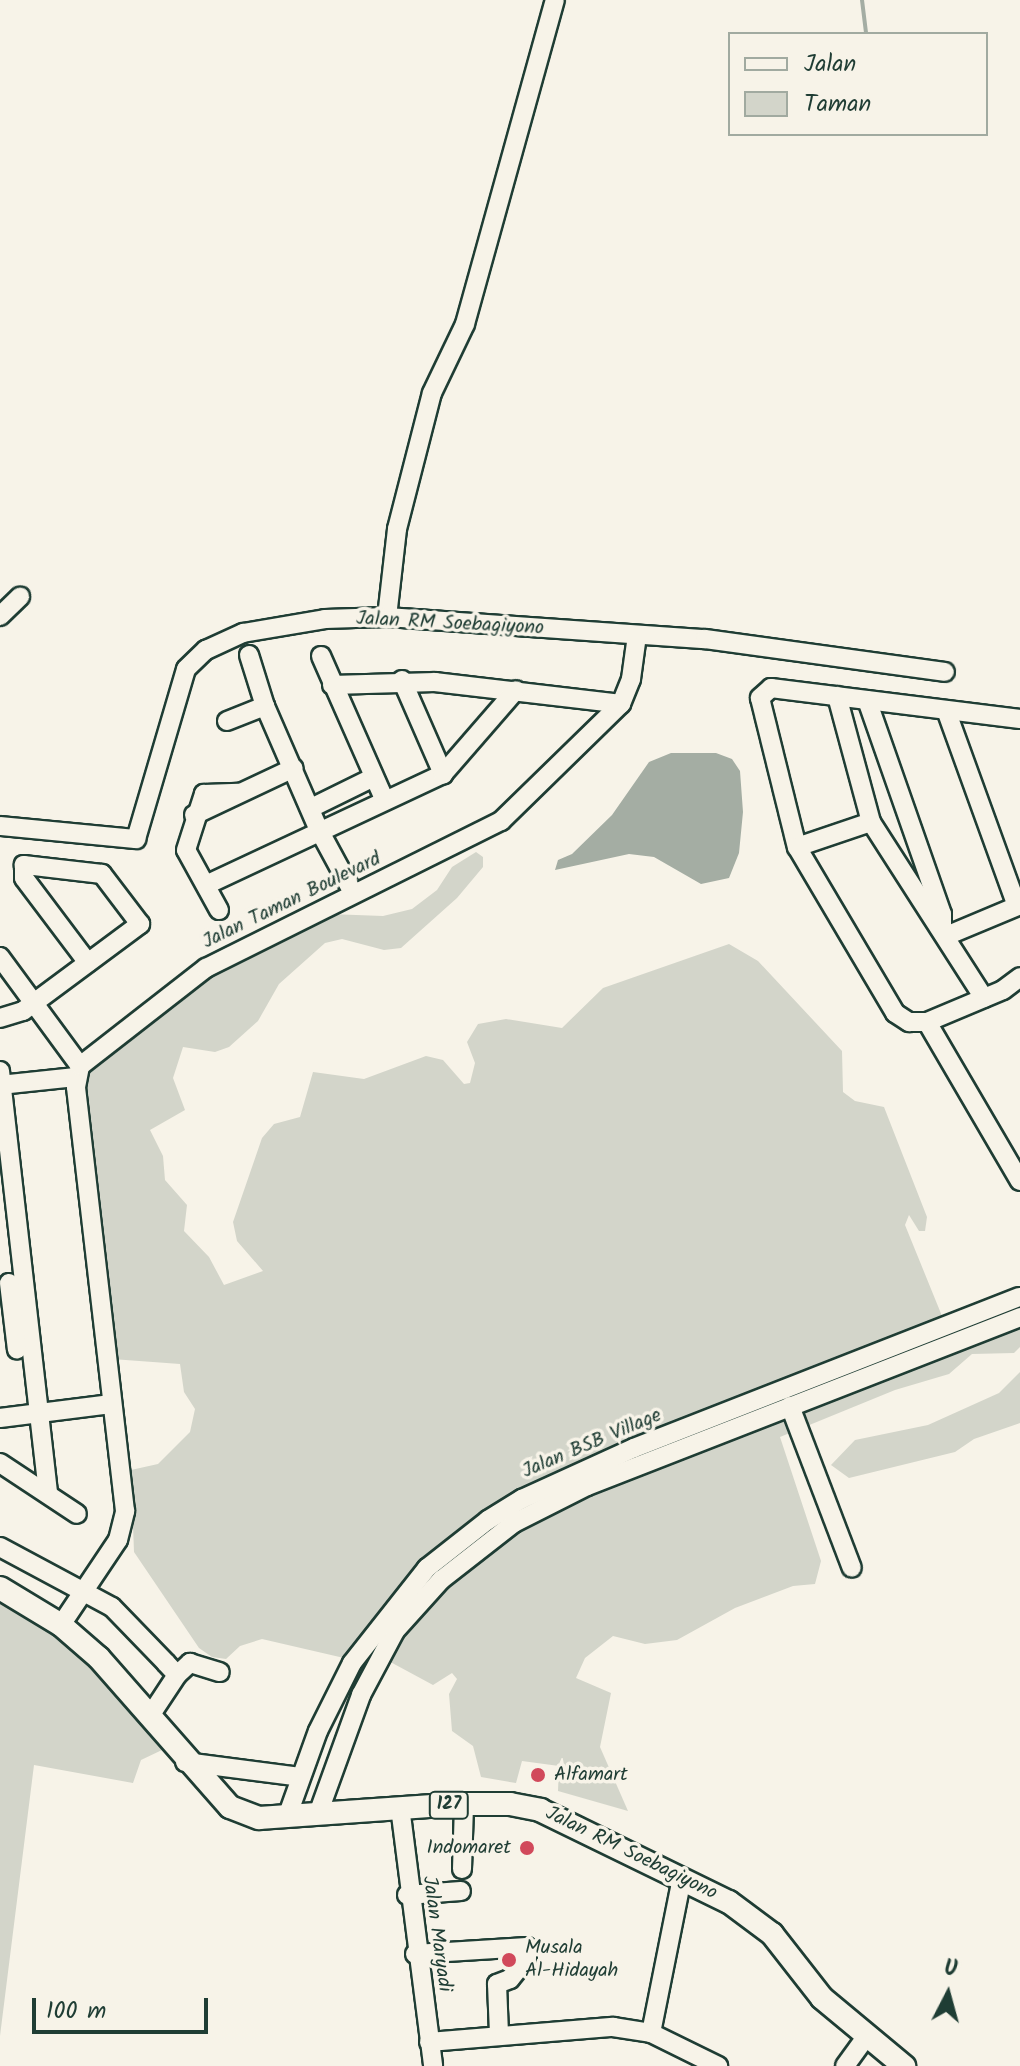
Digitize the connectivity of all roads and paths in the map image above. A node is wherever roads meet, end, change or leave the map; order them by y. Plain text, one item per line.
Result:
1 (555, 0) edge
2 (20, 597) dead end
3 (0, 616) edge
4 (387, 617) junction
5 (637, 635) junction
6 (249, 655) dead end
7 (321, 656) dead end
8 (945, 672) dead end
9 (402, 680) junction
10 (446, 683) junction
11 (332, 685) junction
12 (516, 690) junction
13 (837, 696) junction
14 (867, 700) junction
15 (621, 704) junction
16 (265, 706) junction
17 (416, 708) junction
18 (946, 710) junction
19 (227, 721) dead end
20 (1019, 721) edge
21 (294, 768) junction
22 (443, 774) junction
23 (372, 778) junction
24 (384, 799) junction
25 (311, 808) junction
26 (871, 822) junction
27 (0, 826) edge
28 (319, 830) junction
29 (797, 847) junction
30 (57, 867) junction
31 (206, 885) junction
32 (32, 888) junction
33 (353, 893) junction
34 (1018, 906) edge
35 (219, 910) dead end
36 (944, 932) junction
37 (0, 957) edge
38 (88, 963) junction
39 (1020, 977) edge
40 (1012, 990) edge
41 (984, 998) junction
42 (35, 1003) junction
43 (0, 1018) edge
44 (927, 1022) junction
45 (78, 1072) junction
46 (1, 1080) edge
47 (5, 1150) edge
48 (1020, 1181) edge
49 (9, 1217) edge
50 (11, 1282) edge
51 (1020, 1297) edge
52 (1020, 1317) edge
53 (16, 1350) edge
54 (111, 1404) junction
55 (790, 1406) junction
56 (39, 1413) junction
57 (0, 1418) edge
58 (0, 1463) edge
59 (48, 1493) junction
60 (77, 1514) dead end
61 (0, 1547) edge
62 (852, 1568) dead end
63 (0, 1588) edge
64 (84, 1590) junction
65 (61, 1625) junction
66 (220, 1672) dead end
67 (177, 1675) junction
68 (150, 1716) junction
69 (185, 1762) junction
70 (300, 1777) junction
71 (464, 1804) junction
72 (400, 1807) junction
73 (318, 1814) junction
74 (287, 1817) junction
75 (462, 1869) dead end
76 (682, 1878) junction
77 (461, 1891) dead end
78 (407, 1895) junction
79 (415, 1954) junction
80 (499, 2033) junction
81 (651, 2033) junction
82 (867, 2036) junction
83 (429, 2042) junction
84 (699, 2062) edge
85 (433, 2066) edge
86 (718, 2066) edge
87 (845, 2066) edge
88 (904, 2066) edge

1 - 4 street
2 - 3 street
4 - 5 street, Jalan RM Soebagiyono
4 - 27 street, Jalan RM Soebagiyono
5 - 8 street, Jalan RM Soebagiyono
5 - 15 street, Jalan Taman Boulevard
6 - 16 street
7 - 11 street
9 - 10 street
9 - 11 street
9 - 17 street
10 - 12 street
10 - 17 street
11 - 23 street
12 - 15 street
12 - 22 street
13 - 14 street
13 - 26 street
13 - 29 street
14 - 18 street
14 - 36 street
15 - 33 street, Jalan Taman Boulevard
16 - 19 street
16 - 21 street
17 - 22 street
18 - 20 street
18 - 34 street
21 - 25 street
21 - 31 street
22 - 24 street
23 - 24 street
23 - 25 street
24 - 28 street
25 - 28 street
26 - 29 street
26 - 36 street
28 - 31 street
28 - 33 street
29 - 44 street
30 - 32 street
30 - 32 street
30 - 38 street
31 - 35 street
32 - 38 street
33 - 45 street, Jalan Taman Boulevard
34 - 36 street
36 - 41 street
37 - 42 street
38 - 42 street
39 - 40 street
40 - 41 street
41 - 44 street
42 - 43 street
42 - 45 street
44 - 48 street
45 - 46 street
45 - 54 street
46 - 47 street
47 - 49 street
49 - 50 street
50 - 53 street
51 - 70 street, Jalan BSB Village
52 - 55 street
53 - 56 street
54 - 56 street
54 - 64 street
55 - 62 street
55 - 73 street
56 - 57 street
56 - 59 street
58 - 59 street
59 - 60 street
61 - 64 street
63 - 65 main road, Jalan RM Soebagiyono / 127
64 - 65 street
64 - 67 street
65 - 68 main road, Jalan RM Soebagiyono / 127
66 - 67 street
67 - 68 street
68 - 69 main road, Jalan RM Soebagiyono / 127
69 - 70 street
69 - 74 main road, Jalan RM Soebagiyono / 127
70 - 74 street, Jalan BSB Village
71 - 72 main road, Jalan RM Soebagiyono / 127
71 - 75 street
71 - 76 main road, Jalan RM Soebagiyono / 127
72 - 73 main road, Jalan RM Soebagiyono / 127
72 - 78 street, Jalan Maryadi
73 - 74 main road, Jalan RM Soebagiyono / 127
76 - 81 street
76 - 82 main road, Jalan RM Soebagiyono / 127
77 - 78 street
78 - 79 street, Jalan Maryadi
79 - 80 street
79 - 83 street, Jalan Maryadi
80 - 81 street
80 - 83 street
81 - 84 street
82 - 87 street
82 - 88 main road, Jalan RM Soebagiyono / 127
83 - 85 street, Jalan Maryadi
84 - 86 street

